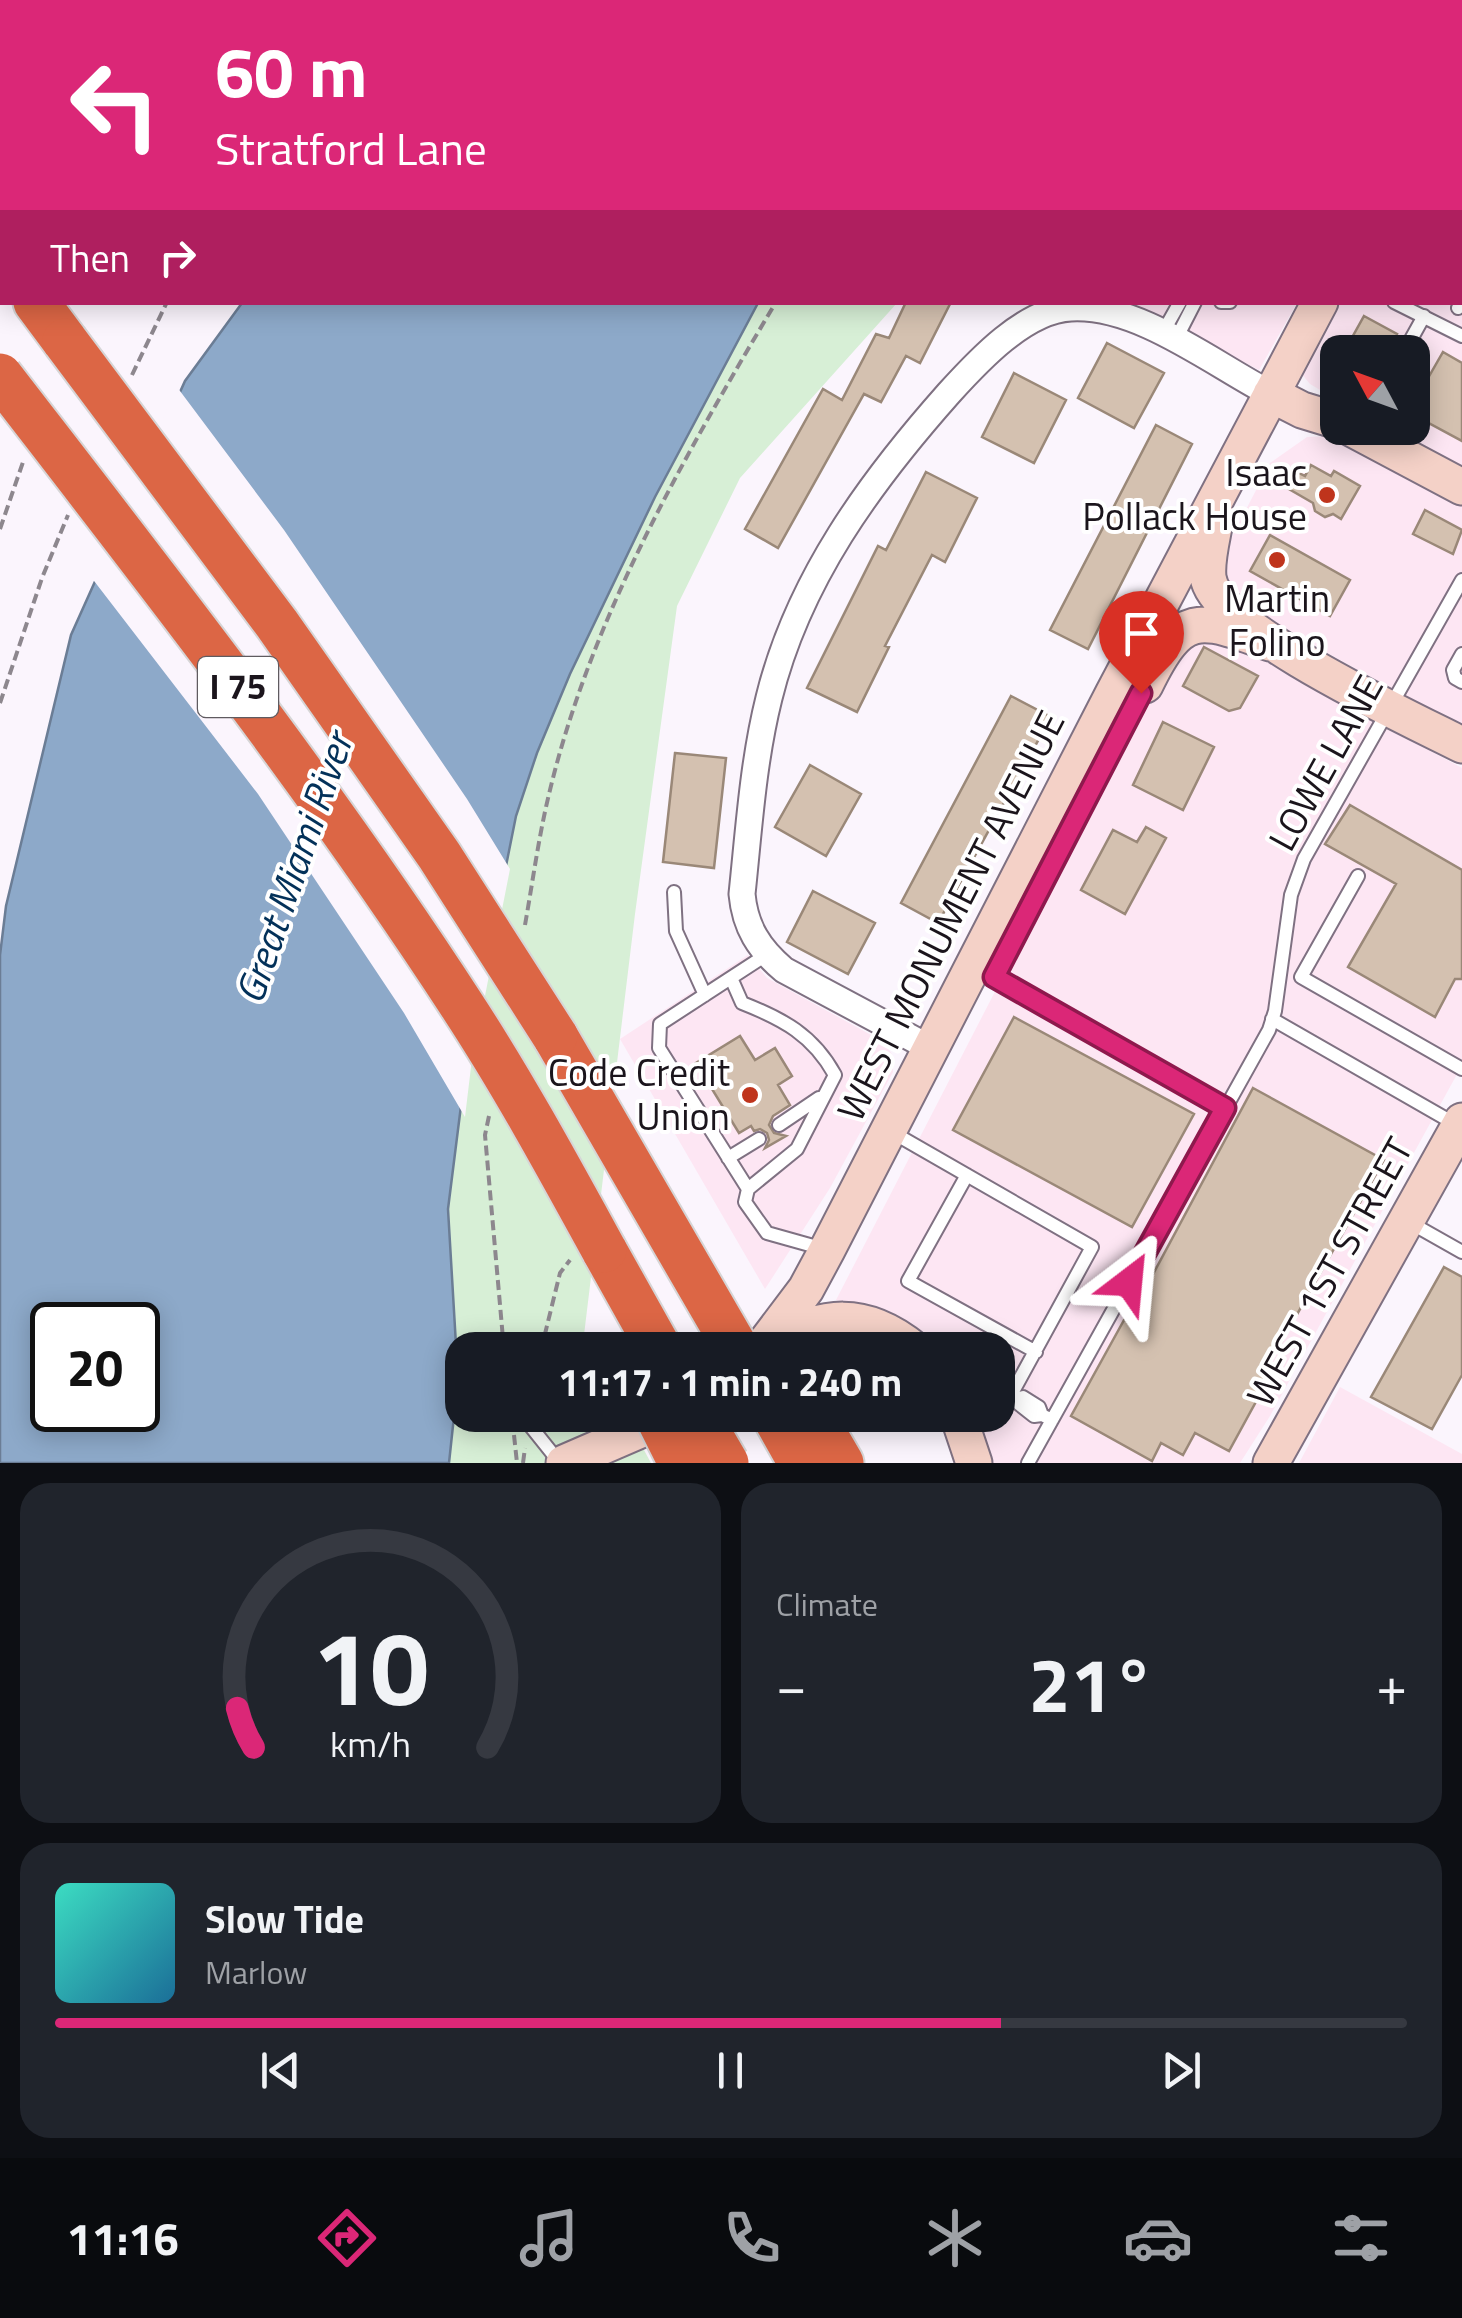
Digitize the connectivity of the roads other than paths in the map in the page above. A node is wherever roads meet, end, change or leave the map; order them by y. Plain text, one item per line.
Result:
1 (38, 305) edge
2 (1179, 305) edge
3 (1192, 305) edge
4 (1318, 305) edge
5 (1400, 305) edge
6 (1060, 307) edge
7 (1424, 316) junction
8 (1413, 335) edge
9 (1462, 336) edge
10 (1169, 337) junction
11 (0, 376) edge
12 (1271, 394) junction
13 (1320, 415) edge
14 (1383, 445) edge
15 (1462, 487) edge
16 (1220, 490) junction
17 (1462, 580) edge
18 (1270, 643) junction
19 (1462, 654) edge
20 (1462, 682) edge
21 (1390, 707) junction
22 (1462, 745) edge
23 (1358, 876) dead end
24 (674, 892) dead end
25 (766, 955) junction
26 (983, 972) junction
27 (1280, 977) junction
28 (1302, 977) junction
29 (731, 978) junction
30 (705, 995) junction
31 (1272, 1019) junction
32 (930, 1048) junction
33 (1462, 1068) edge
34 (822, 1096) junction
35 (1225, 1108) junction
36 (1461, 1124) edge
37 (779, 1125) dead end
38 (888, 1130) junction
39 (758, 1139) dead end
40 (728, 1158) junction
41 (967, 1174) junction
42 (748, 1189) junction
43 (1407, 1221) junction
44 (827, 1250) junction
45 (1462, 1252) edge
46 (588, 1253) junction
47 (619, 1332) edge
48 (647, 1332) edge
49 (727, 1332) edge
50 (774, 1332) edge
51 (792, 1332) edge
52 (888, 1332) edge
53 (1036, 1352) junction
54 (1047, 1418) junction
55 (538, 1432) edge
56 (635, 1432) edge
57 (666, 1432) edge
58 (704, 1432) edge
59 (708, 1432) edge
60 (795, 1432) edge
61 (964, 1432) edge
62 (570, 1460) edge
63 (683, 1463) edge
64 (726, 1463) edge
65 (841, 1463) edge
66 (974, 1463) edge
67 (1028, 1463) edge
68 (1271, 1463) edge

1 - 49 highway, I 75, bridge
2 - 10 lane
3 - 10 lane
4 - 12 main road, WEST MONUMENT AVENUE
5 - 7 lane
6 - 10 street
6 - 25 street
7 - 8 lane
7 - 9 lane
10 - 12 street
11 - 46 highway, I 75, bridge
12 - 13 main road
12 - 16 main road, WEST MONUMENT AVENUE
14 - 15 main road
16 - 18 main road
16 - 26 main road, WEST MONUMENT AVENUE
17 - 21 lane, LOWE LANE
18 - 21 main road
18 - 26 main road
19 - 20 lane
21 - 22 main road
21 - 27 lane, LOWE LANE
23 - 28 lane
24 - 30 lane
25 - 29 lane
25 - 32 street
26 - 32 main road, WEST MONUMENT AVENUE
26 - 35 lane
27 - 28 lane
27 - 31 lane, LOWE LANE
28 - 33 lane
29 - 30 lane
29 - 34 lane
30 - 40 lane
31 - 35 lane, LOWE LANE
31 - 36 lane
32 - 38 main road, WEST MONUMENT AVENUE
34 - 37 lane
34 - 42 lane
35 - 54 lane, LOWE LANE
36 - 43 main road, WEST 1ST STREET
38 - 41 lane
38 - 44 main road, WEST MONUMENT AVENUE
39 - 40 lane
40 - 42 lane
41 - 53 lane
41 - 53 lane
42 - 44 lane
43 - 45 lane
43 - 68 main road, WEST 1ST STREET
44 - 50 main road, WEST MONUMENT AVENUE
46 - 47 highway
46 - 48 highway, I 75
51 - 52 main road
53 - 54 lane
54 - 67 lane, LOWE LANE
55 - 62 lane
56 - 62 main road
57 - 63 highway, bridge
58 - 63 main road
59 - 64 highway, bridge
60 - 65 highway
61 - 66 main road

